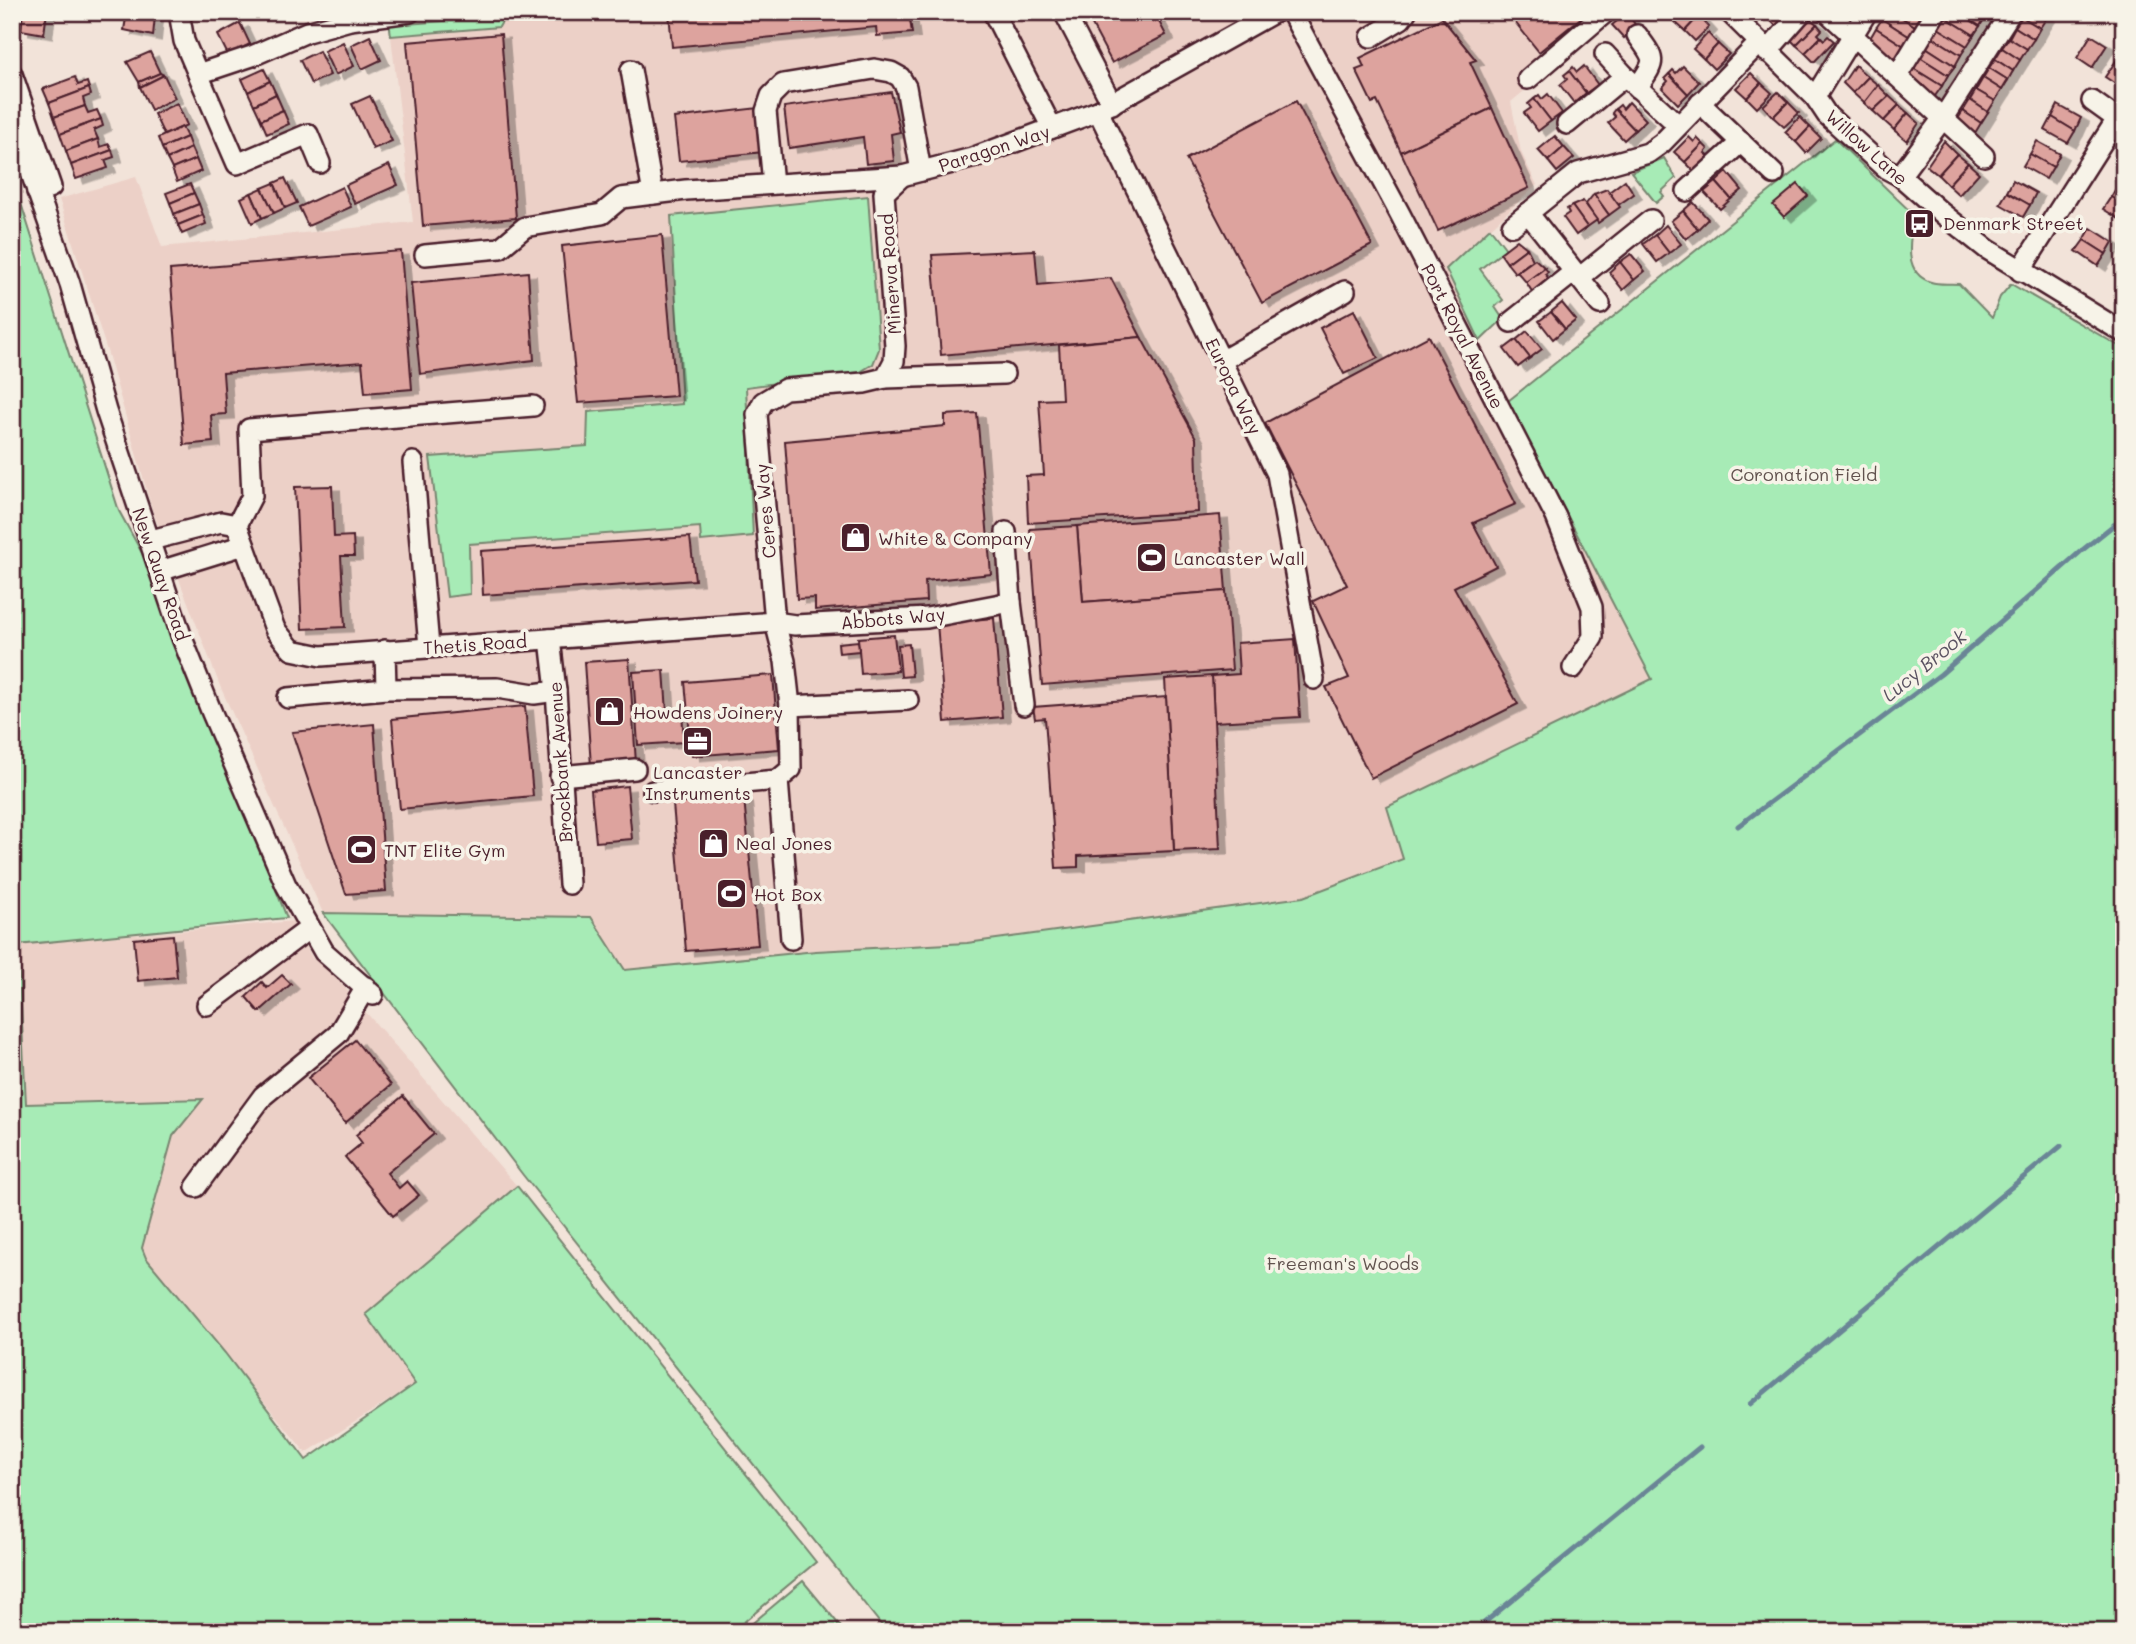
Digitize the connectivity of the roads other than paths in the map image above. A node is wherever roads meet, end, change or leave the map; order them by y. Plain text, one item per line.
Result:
1 (179, 12) edge
2 (410, 12) edge
3 (993, 12) edge
4 (1064, 12) edge
5 (1275, 12) edge
6 (1291, 12) edge
7 (1406, 12) edge
8 (1605, 12) edge
9 (1729, 12) edge
10 (1802, 12) edge
11 (1827, 12) edge
12 (1867, 12) edge
13 (1937, 12) edge
14 (2011, 12) edge
15 (1637, 36) dead end
16 (1853, 36) junction
17 (1371, 37) dead end
18 (1763, 47) junction
19 (1605, 54) dead end
20 (631, 70) dead end
21 (12, 74) edge
22 (198, 74) junction
23 (1897, 76) junction
24 (1528, 79) dead end
25 (1631, 82) junction
26 (1815, 97) junction
27 (2092, 102) dead end
28 (1700, 103) junction
29 (1105, 107) junction
30 (1942, 118) junction
31 (12, 119) edge
32 (2120, 121) edge
33 (1567, 124) dead end
34 (1678, 125) junction
35 (1052, 128) junction
36 (1741, 142) junction
37 (1984, 156) dead end
38 (320, 163) dead end
39 (921, 171) junction
40 (1774, 174) dead end
41 (902, 176) junction
42 (1900, 176) junction
43 (773, 184) junction
44 (1687, 191) dead end
45 (37, 192) junction
46 (653, 194) junction
47 (1528, 213) junction
48 (1651, 220) dead end
49 (1512, 226) dead end
50 (425, 255) dead end
51 (2020, 271) junction
52 (1576, 275) junction
53 (1345, 291) dead end
54 (1600, 304) dead end
55 (1511, 322) dead end
56 (2124, 333) edge
57 (1222, 361) junction
58 (1004, 374) dead end
59 (886, 378) junction
60 (533, 406) dead end
61 (413, 463) dead end
62 (237, 525) junction
63 (1006, 533) dead end
64 (150, 540) junction
65 (244, 545) junction
66 (160, 571) junction
67 (1011, 602) junction
68 (775, 622) junction
69 (550, 639) junction
70 (429, 647) junction
71 (385, 650) junction
72 (1573, 668) dead end
73 (1314, 679) dead end
74 (387, 689) junction
75 (556, 691) junction
76 (288, 698) dead end
77 (908, 700) dead end
78 (1024, 705) dead end
79 (790, 706) junction
80 (635, 769) dead end
81 (560, 776) junction
82 (778, 779) junction
83 (653, 791) dead end
84 (569, 884) dead end
85 (310, 928) junction
86 (792, 939) dead end
87 (207, 1005) dead end
88 (196, 1187) dead end

1 - 22 street
2 - 22 street
3 - 35 street
4 - 29 street, Europa Way
5 - 29 street, Paragon Way
6 - 72 street, Port Royal Avenue
7 - 17 street
8 - 24 street
9 - 18 street, Willow Lane
10 - 18 street
11 - 16 street
12 - 16 street
13 - 23 street
14 - 30 street
15 - 25 street
16 - 23 street
16 - 26 street
18 - 26 street, Willow Lane
18 - 28 street
19 - 25 street
20 - 46 street
21 - 45 street
22 - 38 street
23 - 30 street
25 - 33 street
25 - 34 street
26 - 42 street, Willow Lane
27 - 32 street
28 - 34 street
28 - 36 street
29 - 35 street, Paragon Way
29 - 57 street, Europa Way
30 - 37 street
30 - 42 street
31 - 45 street, New Quay Road
32 - 51 street
34 - 47 street
35 - 39 street, Paragon Way
36 - 40 street
36 - 44 street
39 - 41 street, Paragon Way
39 - 43 street
41 - 43 street, Paragon Way
41 - 59 street, Minerva Road
42 - 51 street, Willow Lane
43 - 46 street, Paragon Way
45 - 64 street, New Quay Road
46 - 50 street, Paragon Way
47 - 49 street
47 - 52 street
48 - 52 street
51 - 56 street, Willow Lane
52 - 54 street
52 - 55 street
53 - 57 street
57 - 73 street, Europa Way
58 - 59 street
59 - 68 street, Ceres Way
60 - 62 street
61 - 70 street
62 - 64 street
62 - 65 street, Thetis Road
63 - 67 street
64 - 66 street, New Quay Road
65 - 66 street
65 - 71 street, Thetis Road
66 - 85 street, New Quay Road
67 - 68 street, Abbots Way
67 - 78 street
68 - 69 street, Thetis Road
68 - 79 street, Ceres Way
69 - 70 street, Thetis Road
69 - 75 street, Brockbank Avenue
70 - 71 street, Thetis Road
71 - 74 street
74 - 75 street
74 - 76 street
75 - 81 street, Brockbank Avenue
77 - 79 street
79 - 82 street, Ceres Way
80 - 81 street
81 - 84 street, Brockbank Avenue
82 - 83 street
82 - 86 street
85 - 87 street
85 - 88 street, New Quay Road

